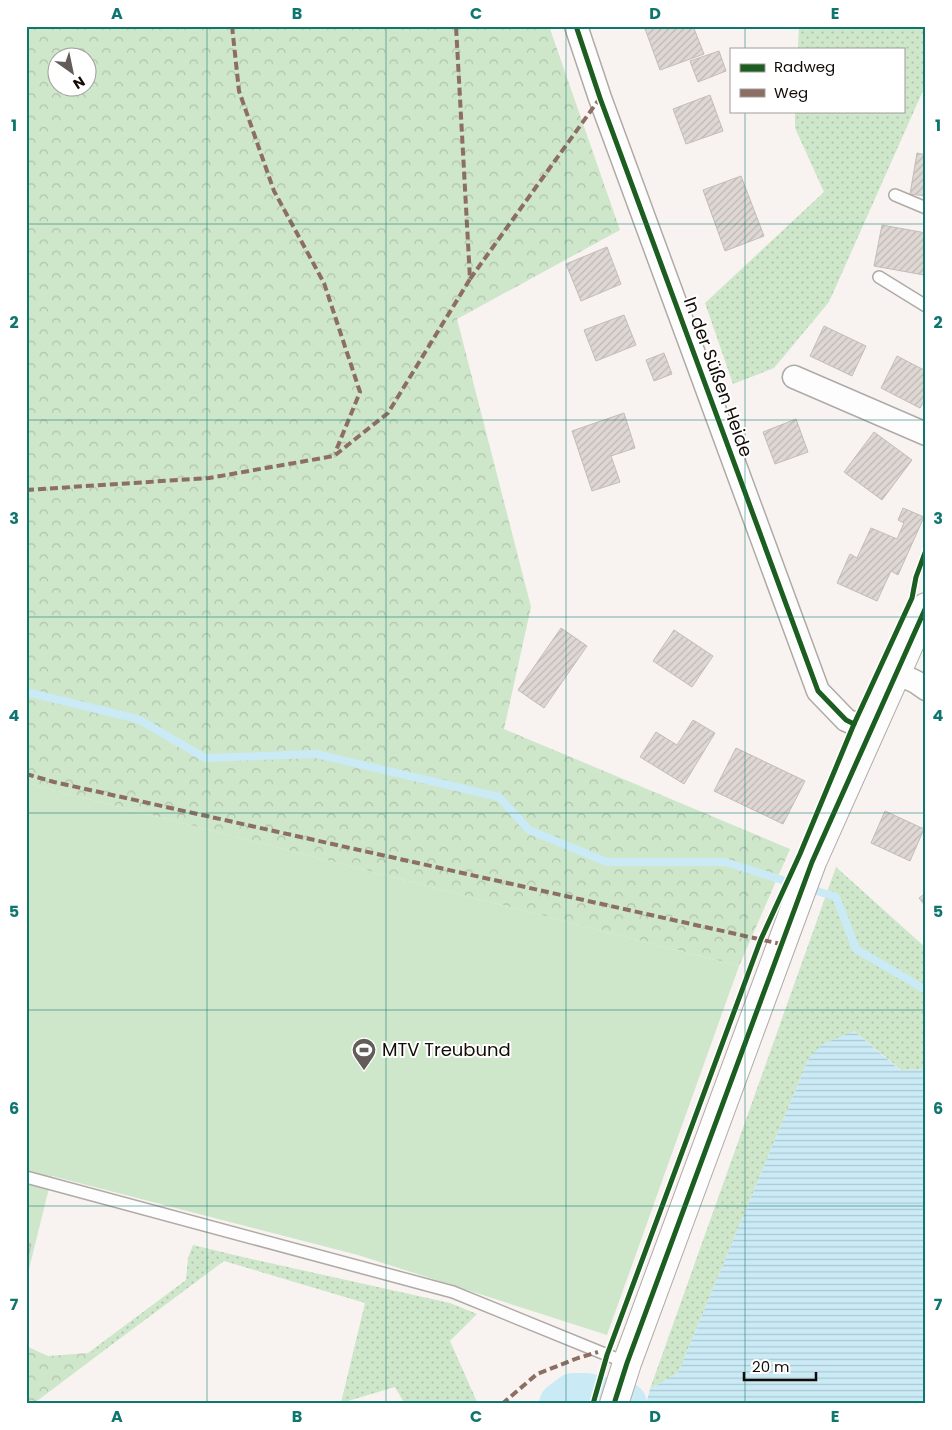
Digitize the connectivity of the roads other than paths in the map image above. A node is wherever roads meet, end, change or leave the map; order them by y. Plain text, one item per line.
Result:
1 (576, 26) edge
2 (895, 194) dead end
3 (926, 208) edge
4 (879, 277) dead end
5 (926, 306) edge
6 (794, 377) dead end
7 (926, 434) edge
8 (926, 607) edge
9 (897, 673) junction
10 (926, 690) edge
11 (871, 731) junction
12 (26, 1177) edge
13 (625, 1368) junction
14 (614, 1404) edge

1 - 11 street, In der Süßen Heide
2 - 3 lane
4 - 5 lane
6 - 7 street
8 - 9 street
9 - 10 street
9 - 11 street
11 - 13 street
12 - 13 lane
13 - 14 street

